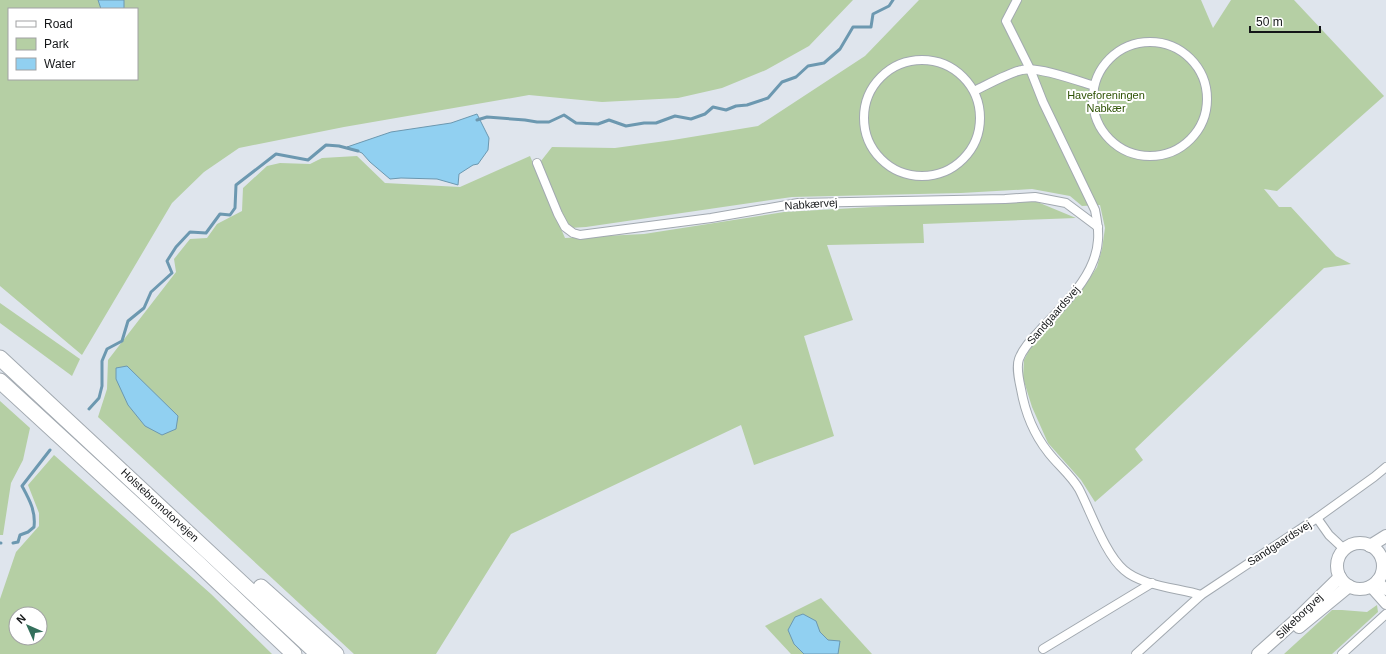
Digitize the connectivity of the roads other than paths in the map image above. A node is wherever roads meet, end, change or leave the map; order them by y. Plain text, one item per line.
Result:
1 (1017, 0) edge
2 (1030, 69) junction
3 (1094, 86) junction
4 (974, 91) junction
5 (537, 163) dead end
6 (1098, 227) junction
7 (0, 358) edge
8 (0, 381) edge
9 (94, 444) junction
10 (1386, 467) edge
11 (1317, 518) junction
12 (1386, 536) edge
13 (1370, 546) junction
14 (1344, 549) junction
15 (1384, 555) edge
16 (199, 564) junction
17 (1340, 577) junction
18 (1152, 583) junction
19 (1374, 583) junction
20 (1349, 586) junction
21 (1386, 590) edge
22 (1201, 594) junction
23 (1386, 604) edge
24 (1386, 614) edge
25 (1043, 649) dead end
26 (281, 654) edge
27 (294, 654) edge
28 (318, 654) edge
29 (336, 654) edge
30 (1136, 654) edge
31 (1258, 654) edge
32 (1269, 654) edge
33 (1342, 654) edge

1 - 2 street, Sandgaardsvej
2 - 3 street
2 - 4 street
2 - 6 street, Sandgaardsvej
3 - 3 street
4 - 4 street
5 - 6 street, Nabkærvej
6 - 18 street, Sandgaardsvej
7 - 9 highway, Holstebromotorvejen
8 - 16 highway, Holstebromotorvejen
9 - 28 highway, Holstebromotorvejen
9 - 29 highway
10 - 11 street, Sandgaardsvej
11 - 14 street
11 - 22 street, Sandgaardsvej
12 - 13 main road
13 - 14 main road
13 - 15 main road
14 - 17 main road
15 - 19 main road
16 - 26 highway
16 - 27 highway, Holstebromotorvejen
17 - 20 main road
17 - 31 main road, Silkeborgvej
18 - 22 street, Sandgaardsvej
18 - 25 street
19 - 20 main road
19 - 21 street
19 - 23 street
20 - 32 main road, Silkeborgvej
22 - 30 street, Sandgaardsvej
24 - 33 street

